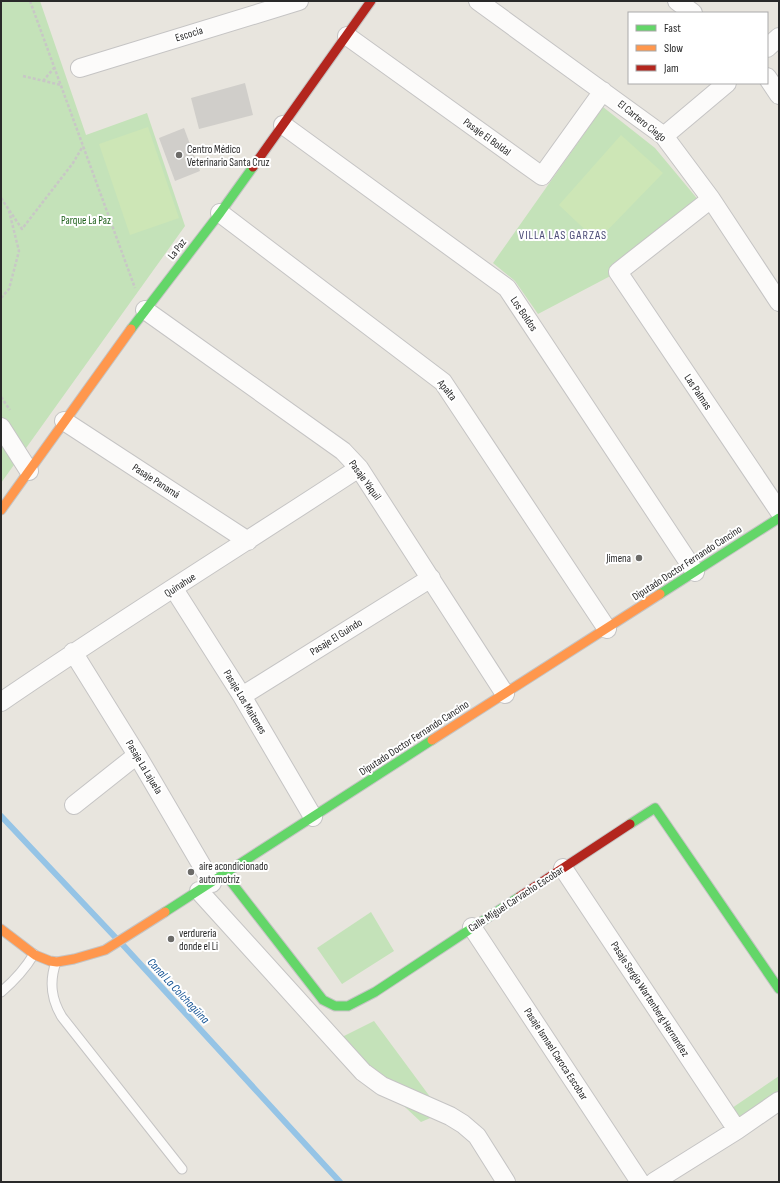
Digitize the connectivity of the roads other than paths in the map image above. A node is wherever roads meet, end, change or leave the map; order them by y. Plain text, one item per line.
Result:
1 (299, 1) edge
2 (371, 1) edge
3 (478, 1) edge
4 (677, 1) edge
5 (692, 12) edge
6 (347, 36) junction
7 (779, 37) edge
8 (768, 47) edge
9 (80, 68) dead end
10 (768, 79) edge
11 (726, 84) edge
12 (603, 91) junction
13 (779, 96) edge
14 (283, 124) junction
15 (664, 136) junction
16 (711, 199) junction
17 (220, 213) junction
18 (779, 302) edge
19 (145, 310) junction
20 (64, 421) junction
21 (1, 427) edge
22 (359, 468) junction
23 (29, 472) junction
24 (1, 510) edge
25 (779, 511) edge
26 (779, 518) edge
27 (248, 541) junction
28 (695, 572) junction
29 (431, 578) junction
30 (174, 588) junction
31 (607, 629) junction
32 (74, 652) junction
33 (505, 694) junction
34 (242, 696) junction
35 (1, 702) edge
36 (137, 755) junction
37 (74, 805) dead end
38 (314, 817) junction
39 (563, 868) junction
40 (212, 882) junction
41 (472, 927) junction
42 (1, 929) edge
43 (34, 954) junction
44 (56, 962) junction
45 (779, 989) edge
46 (1, 992) edge
47 (779, 1101) edge
48 (737, 1130) junction
49 (182, 1169) dead end
50 (506, 1182) edge
51 (640, 1182) edge
52 (654, 1182) edge

1 - 9 street, Escocia
2 - 6 street, La Paz
3 - 12 street, El Cartero Ciego
4 - 5 street
6 - 12 street, Pasaje El Boldal
6 - 14 street, La Paz
7 - 8 street
10 - 13 street
11 - 15 street
12 - 15 street, El Cartero Ciego
14 - 17 street, La Paz
14 - 28 street, Los Boldos
15 - 16 street, El Cartero Ciego
16 - 18 street, El Cartero Ciego
16 - 25 street, Las Palmas
17 - 19 street, La Paz
17 - 31 street, Apalta
19 - 20 street, La Paz
19 - 22 street, Pasaje Yáquil
20 - 23 street, La Paz
20 - 27 street, Pasaje Panamá
21 - 23 street
22 - 27 street, Quinahue
22 - 29 street, Pasaje Yáquil
23 - 24 street, La Paz
26 - 28 street, Diputado Doctor Fernando Cancino
27 - 30 street, Quinahue
28 - 31 street, Diputado Doctor Fernando Cancino
29 - 33 street, Pasaje Yáquil
29 - 34 street, Pasaje El Guindo
30 - 32 street, Quinahue
30 - 34 street, Pasaje Los Maitenes
31 - 33 street, Diputado Doctor Fernando Cancino
32 - 35 street, Quinahue
32 - 36 street, Pasaje La Lajuela
33 - 38 street, Diputado Doctor Fernando Cancino
34 - 38 street, Pasaje Los Maitenes
36 - 37 street
36 - 40 street, Pasaje La Lajuela
38 - 40 street, Diputado Doctor Fernando Cancino
39 - 41 street, Calle Miguel Carvacho Escobar
39 - 45 street, Calle Miguel Carvacho Escobar
39 - 48 street, Pasaje Sergio Wartenberg Hernandez
40 - 41 street, Calle Miguel Carvacho Escobar
40 - 44 street, Diputado Doctor Fernando Cancino
40 - 50 street
41 - 51 street, Pasaje Ismael Caroca Escobar
42 - 43 street
43 - 44 street
43 - 46 lane
44 - 49 lane
47 - 48 street
48 - 52 street

